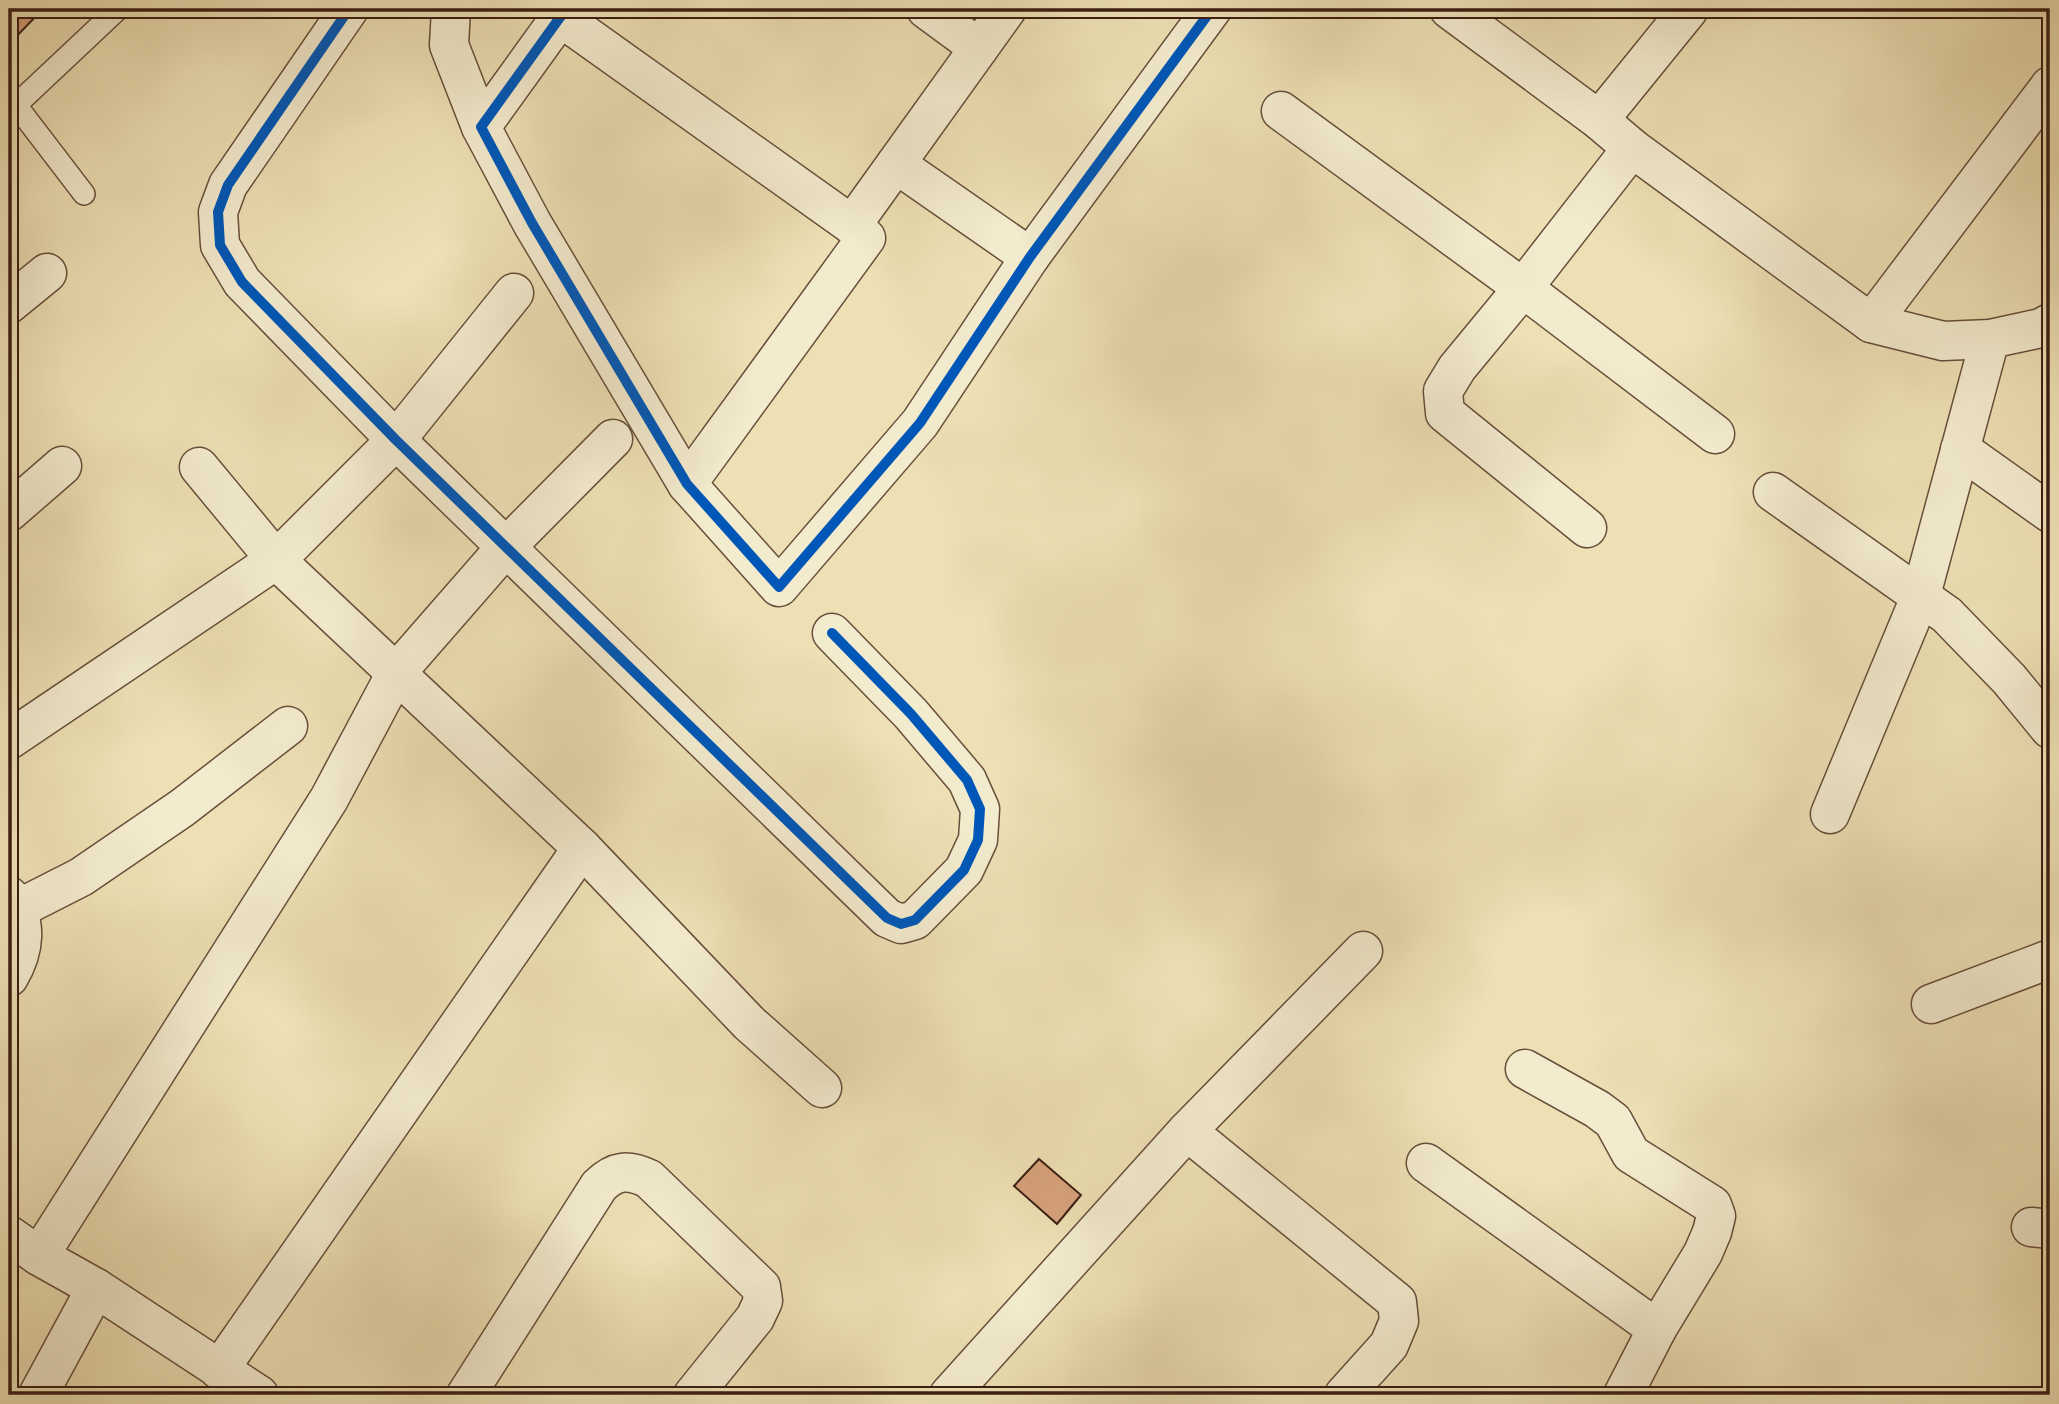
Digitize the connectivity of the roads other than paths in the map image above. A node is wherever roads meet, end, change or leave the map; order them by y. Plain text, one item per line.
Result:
1 (118, 9) edge
2 (349, 9) edge
3 (451, 9) edge
4 (926, 9) edge
5 (1007, 9) edge
6 (1212, 9) edge
7 (1449, 9) edge
8 (1689, 9) edge
9 (563, 13) edge
10 (979, 48) junction
11 (2050, 86) edge
12 (12, 101) edge
13 (1281, 111) dead end
14 (1599, 120) junction
15 (481, 127) junction
16 (1632, 148) junction
17 (896, 164) junction
18 (84, 194) dead end
19 (852, 225) junction
20 (1030, 257) junction
21 (47, 272) dead end
22 (1523, 288) junction
23 (514, 293) dead end
24 (9, 304) edge
25 (1871, 323) junction
26 (2050, 323) edge
27 (1990, 339) junction
28 (1715, 434) dead end
29 (613, 439) dead end
30 (396, 440) junction
31 (1960, 449) junction
32 (62, 466) dead end
33 (199, 467) dead end
34 (687, 484) junction
35 (1773, 492) dead end
36 (9, 512) edge
37 (2050, 513) edge
38 (1587, 528) dead end
39 (506, 547) junction
40 (276, 560) junction
41 (1920, 595) junction
42 (832, 634) dead end
43 (396, 673) junction
44 (288, 726) dead end
45 (2050, 729) edge
46 (9, 740) edge
47 (1830, 814) dead end
48 (582, 848) junction
49 (14, 903) edge
50 (1363, 951) dead end
51 (2050, 959) edge
52 (9, 977) edge
53 (1931, 1004) dead end
54 (1525, 1069) dead end
55 (822, 1088) dead end
56 (1187, 1131) junction
57 (1426, 1163) dead end
58 (24, 1246) edge
59 (96, 1288) junction
60 (1657, 1329) junction
61 (219, 1370) junction
62 (962, 1391) edge
63 (38, 1395) edge
64 (259, 1395) edge
65 (466, 1395) edge
66 (692, 1395) edge
67 (1344, 1395) edge
68 (1623, 1395) edge

1 - 12 lane
2 - 30 street
3 - 15 street
4 - 10 street
5 - 10 street
6 - 20 street
7 - 14 street
8 - 14 street
9 - 15 street
9 - 19 street
10 - 17 street
11 - 25 street
12 - 18 lane
13 - 22 street
14 - 16 street
15 - 34 street
16 - 22 street
16 - 25 street
17 - 19 street
17 - 20 street
19 - 34 street
20 - 34 street
21 - 24 street
22 - 28 street
22 - 38 street
23 - 30 street
25 - 27 street
26 - 27 street
27 - 31 street
29 - 39 street
30 - 39 street
30 - 40 street
31 - 37 street
31 - 41 street
32 - 36 street
33 - 40 street
35 - 41 street
39 - 42 street
39 - 43 street
40 - 43 street
40 - 46 street
41 - 45 street
41 - 47 street
43 - 48 street
43 - 58 street
44 - 49 street
48 - 55 street
48 - 61 street
49 - 52 street
50 - 56 street
51 - 53 street
54 - 60 street
56 - 62 street
56 - 67 street
57 - 60 street
58 - 59 street
59 - 61 street
59 - 63 street
60 - 68 street
61 - 64 street
65 - 66 street

